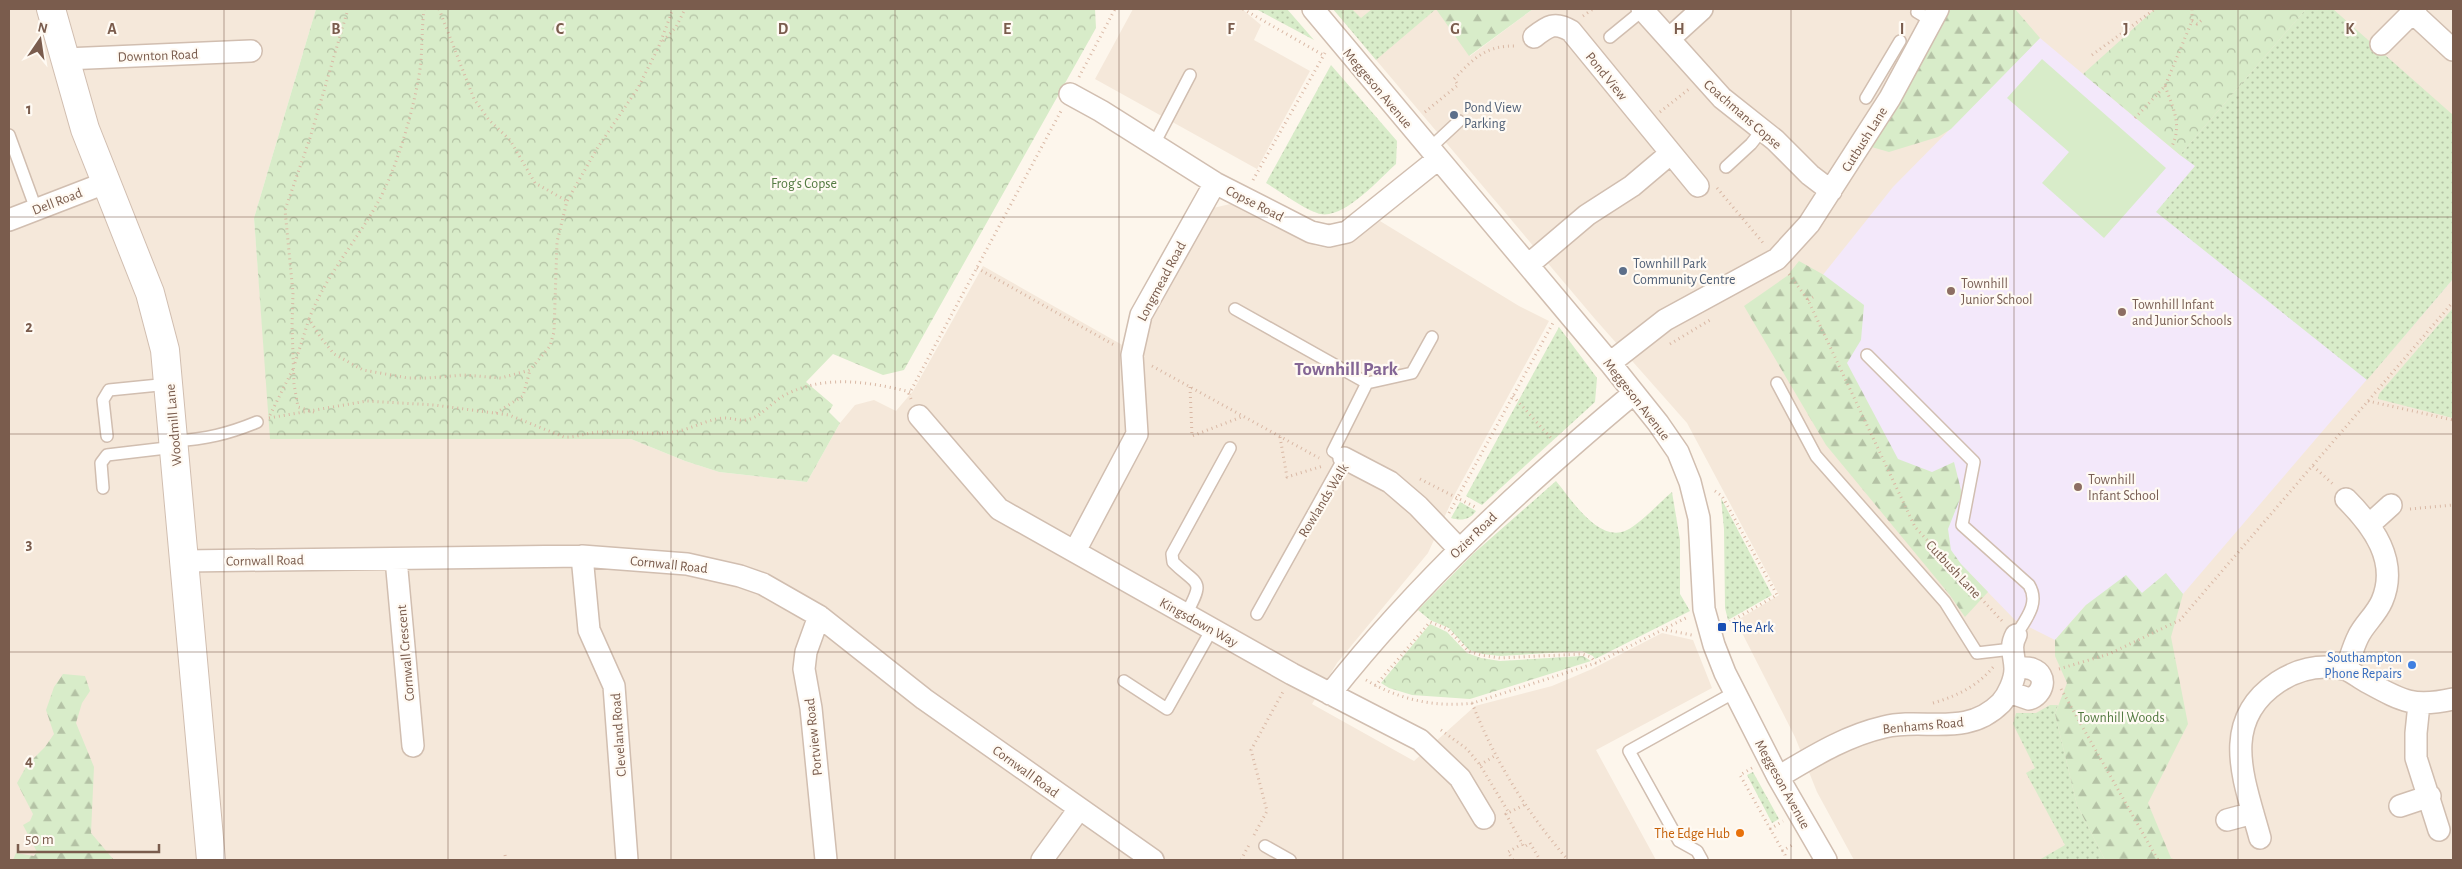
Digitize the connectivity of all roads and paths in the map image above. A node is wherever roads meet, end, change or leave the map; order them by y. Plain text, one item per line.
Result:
1 (51, 9) edge
2 (348, 9) edge
3 (424, 9) edge
4 (438, 9) edge
5 (673, 9) edge
6 (685, 9) edge
7 (1115, 9) edge
8 (1243, 9) edge
9 (1313, 9) edge
10 (1642, 9) edge
11 (1702, 9) edge
12 (2154, 9) edge
13 (2192, 9) edge
14 (2414, 10) edge
15 (1929, 13) edge
16 (2202, 20) dead end
17 (2192, 21) junction
18 (1534, 37) joint
19 (1610, 37) dead end
20 (1669, 39) junction
21 (1900, 41) dead end
22 (2381, 44) dead end
23 (659, 46) junction
24 (2453, 50) edge
25 (251, 51) dead end
26 (2092, 54) dead end
27 (65, 59) junction
28 (1895, 67) junction
29 (1190, 75) dead end
30 (1702, 78) junction
31 (2165, 86) junction
32 (1070, 94) junction
33 (1866, 98) dead end
34 (2135, 118) dead end
35 (1459, 121) dead end
36 (1647, 124) junction
37 (1409, 125) junction
38 (1762, 130) junction
39 (9, 135) edge
40 (1154, 144) junction
41 (2171, 148) dead end
42 (1671, 153) junction
43 (1433, 154) junction
44 (1726, 167) dead end
45 (105, 183) junction
46 (1215, 183) junction
47 (1698, 186) dead end
48 (1831, 191) junction
49 (1244, 198) junction
50 (567, 201) junction
51 (36, 209) junction
52 (9, 220) edge
53 (1776, 259) junction
54 (1528, 265) junction
55 (977, 268) junction
56 (1813, 297) dead end
57 (1808, 300) junction
58 (2453, 302) edge
59 (1235, 308) dead end
60 (1566, 311) junction
61 (309, 319) junction
62 (1711, 320) dead end
63 (1432, 337) dead end
64 (1661, 346) dead end
65 (1132, 355) junction
66 (1867, 355) dead end
67 (1610, 363) junction
68 (294, 366) junction
69 (530, 370) junction
70 (1367, 383) junction
71 (1777, 383) dead end
72 (169, 384) junction
73 (1190, 387) junction
74 (911, 392) junction
75 (1634, 393) junction
76 (1513, 396) junction
77 (2368, 400) junction
78 (314, 412) junction
79 (496, 413) junction
80 (919, 416) joint
81 (1244, 416) junction
82 (262, 420) junction
83 (2453, 420) edge
84 (107, 436) dead end
85 (1280, 436) junction
86 (175, 444) junction
87 (1230, 448) dead end
88 (1564, 452) junction
89 (1344, 458) junction
90 (2313, 466) junction
91 (1712, 484) dead end
92 (103, 488) dead end
93 (1715, 491) junction
94 (2346, 499) joint
95 (1717, 500) dead end
96 (2391, 504) joint
97 (2453, 505) edge
98 (2370, 524) junction
99 (1440, 530) junction
100 (1459, 549) junction
101 (1075, 551) junction
102 (582, 556) junction
103 (396, 559) junction
104 (185, 561) junction
105 (1704, 609) junction
106 (1186, 614) junction
107 (1258, 614) dead end
108 (819, 616) junction
109 (1725, 617) dead end
110 (1726, 624) junction
111 (1212, 629) junction
112 (1728, 632) dead end
113 (2012, 651) junction
114 (1596, 663) junction
115 (1349, 669) junction
116 (2346, 670) junction
117 (2051, 671) dead end
118 (1292, 674) junction
119 (1124, 681) dead end
120 (2057, 683) dead end
121 (1375, 686) junction
122 (1735, 692) junction
123 (2009, 692) junction
124 (1330, 694) junction
125 (2453, 699) edge
126 (1472, 703) junction
127 (1930, 704) dead end
128 (2419, 704) junction
129 (413, 746) dead end
130 (1496, 755) junction
131 (1754, 767) dead end
132 (1778, 777) junction
133 (2430, 796) junction
134 (1524, 805) junction
135 (2400, 806) dead end
136 (1079, 810) junction
137 (1509, 813) junction
138 (2253, 813) junction
139 (1484, 818) dead end
140 (2227, 820) dead end
141 (1783, 821) dead end
142 (1770, 829) junction
143 (2439, 830) dead end
144 (2260, 838) dead end
145 (1522, 844) junction
146 (1265, 846) dead end
147 (505, 855) dead end
148 (211, 860) edge
149 (506, 860) edge
150 (627, 860) edge
151 (826, 860) edge
152 (1042, 860) edge
153 (1153, 860) edge
154 (1241, 860) edge
155 (1290, 860) edge
156 (1513, 860) edge
157 (1540, 860) edge
158 (1568, 860) edge
159 (1702, 860) edge
160 (1785, 860) edge
161 (1826, 860) edge
162 (2158, 860) edge

1 - 27 street, Woodmill Lane
2 - 68 path
3 - 61 path
4 - 50 path
5 - 23 path
6 - 23 path
7 - 32 path
8 - 49 path
9 - 37 street, Meggeson Avenue
10 - 19 lane
10 - 20 street, Coachmans Copse
11 - 20 street
12 - 26 path
13 - 17 path
14 - 22 street
14 - 24 street
15 - 28 street, Cutbush Lane
16 - 17 path
17 - 31 path
18 - 36 street, Pond View
18 - 37 path
20 - 30 street, Coachmans Copse
21 - 28 lane
23 - 50 path
25 - 27 street, Downton Road
27 - 45 street, Woodmill Lane
28 - 33 lane
28 - 48 street, Cutbush Lane
29 - 40 lane
30 - 36 path
30 - 38 street, Coachmans Copse
31 - 34 path
31 - 41 path
32 - 40 street, Copse Road
32 - 55 path
35 - 43 lane
36 - 42 street, Pond View
37 - 43 street, Meggeson Avenue
38 - 44 lane
38 - 48 street, Coachmans Copse
39 - 51 lane
40 - 46 street, Copse Road
42 - 47 street, Pond View
42 - 54 street
43 - 49 street, Copse Road
43 - 54 street, Meggeson Avenue
45 - 51 street, Dell Road
45 - 72 street, Woodmill Lane
46 - 49 street, Copse Road
46 - 65 street, Longmead Road
48 - 53 street, Cutbush Lane
50 - 69 path
51 - 52 street, Dell Road
53 - 57 path, Cutbush Lane
53 - 67 street, Cutbush Lane
54 - 60 street, Meggeson Avenue
55 - 65 path
55 - 74 path
56 - 57 path
57 - 113 path, Cutbush Lane
58 - 77 path
59 - 70 lane
60 - 67 street, Meggeson Avenue
60 - 76 path
61 - 68 path
61 - 69 path
62 - 64 path
63 - 70 lane
65 - 73 path
65 - 101 street, Longmead Road
66 - 113 lane
67 - 75 street, Meggeson Avenue
68 - 78 path
68 - 82 path
69 - 79 path
70 - 89 lane
71 - 113 lane
72 - 84 lane
72 - 86 street, Woodmill Lane
73 - 81 path
73 - 81 path
74 - 79 path
74 - 80 path
75 - 88 street, Ozier Road
75 - 105 street, Meggeson Avenue
76 - 88 path
76 - 99 path
77 - 83 path
77 - 90 path
78 - 79 path
78 - 82 path
80 - 101 street, Kingsdown Way
81 - 85 path
82 - 86 lane
85 - 85 path
86 - 92 lane
86 - 104 street, Woodmill Lane
87 - 106 lane
88 - 100 street, Ozier Road
89 - 99 street, Rowlands Walk
89 - 107 lane, Rowlands Walk
90 - 94 path
90 - 117 path
91 - 93 path
93 - 95 path
93 - 110 path
94 - 98 street
96 - 97 path
96 - 98 street
98 - 116 street
99 - 100 street, Rowlands Walk
100 - 115 street, Ozier Road
101 - 106 street, Kingsdown Way
102 - 103 street, Cornwall Road
102 - 108 street, Cornwall Road
102 - 150 street, Cleveland Road
103 - 104 street, Cornwall Road
103 - 129 street, Cornwall Crescent
104 - 148 street, Woodmill Lane
105 - 114 path
105 - 122 street, Meggeson Avenue
106 - 111 street, Kingsdown Way
108 - 136 street, Cornwall Road
108 - 151 street, Portview Road
109 - 110 path
110 - 112 path
111 - 118 street, Kingsdown Way
111 - 119 lane
113 - 123 street, Benhams Road
113 - 123 street
113 - 127 path
114 - 121 path
114 - 126 path
115 - 121 path
115 - 124 street, Ozier Road
116 - 128 street
116 - 138 street
118 - 124 street, Kingsdown Way
118 - 154 path
120 - 162 path
121 - 126 path
122 - 132 street, Meggeson Avenue
122 - 159 lane
123 - 132 street, Benhams Road
124 - 139 street, Kingsdown Way
125 - 128 street
126 - 130 path
128 - 133 street
130 - 134 path
130 - 137 path
131 - 142 path
132 - 161 street, Meggeson Avenue
133 - 135 street
133 - 143 street
134 - 137 path
134 - 158 path
136 - 152 street
136 - 153 street, Cornwall Road
137 - 145 path
138 - 140 street
138 - 144 street
141 - 142 path
142 - 160 path
145 - 156 path
145 - 157 path
146 - 155 lane
147 - 149 path

